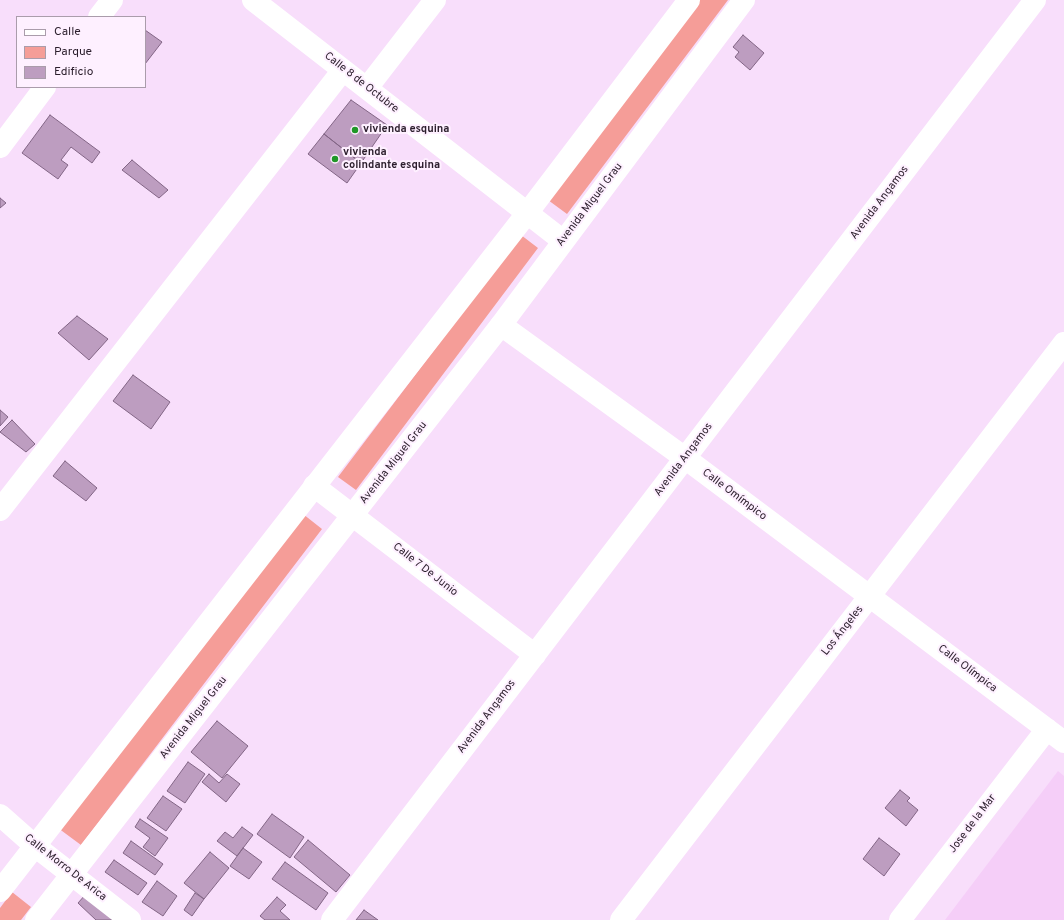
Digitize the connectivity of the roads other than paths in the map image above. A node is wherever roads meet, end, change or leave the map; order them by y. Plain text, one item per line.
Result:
1 (112, 0) edge
2 (253, 0) edge
3 (435, 0) edge
4 (689, 0) edge
5 (744, 0) edge
6 (1035, 0) edge
7 (100, 16) edge
8 (344, 70) junction
9 (45, 88) edge
10 (367, 88) junction
11 (0, 147) edge
12 (528, 212) junction
13 (562, 240) junction
14 (501, 325) junction
15 (1064, 343) edge
16 (685, 458) junction
17 (314, 486) junction
18 (0, 510) edge
19 (353, 515) junction
20 (870, 596) junction
21 (535, 655) junction
22 (1047, 729) junction
23 (1064, 742) edge
24 (0, 815) edge
25 (35, 846) junction
26 (71, 873) junction
27 (0, 891) edge
28 (36, 920) edge
29 (130, 920) edge
30 (332, 920) edge
31 (621, 920) edge
32 (900, 920) edge

1 - 7 street
2 - 8 street, Calle 8 de Octubre
3 - 10 street
4 - 12 street
5 - 13 street, Avenida Miguel Grau
6 - 16 street, Avenida Angamos
8 - 10 street, Calle 8 de Octubre
8 - 18 street
9 - 11 street
10 - 12 street, Calle 8 de Octubre
12 - 13 street, Calle 8 de Octubre
12 - 17 street
13 - 14 street, Avenida Miguel Grau
14 - 16 street, Calle Omímpico
14 - 19 street, Avenida Miguel Grau
15 - 20 street, Los Ángeles
16 - 20 street, Calle Omímpico
16 - 21 street, Avenida Angamos
17 - 19 street, Calle 7 De Junio
17 - 25 street
19 - 21 street, Calle 7 De Junio
19 - 26 street, Avenida Miguel Grau
20 - 22 street, Calle Olímpica
20 - 31 street, Los Ángeles
21 - 30 street, Avenida Angamos
22 - 23 street, Calle Olímpica
22 - 32 street, Jose de la Mar
24 - 25 street, Calle Morro De Arica
25 - 26 street, Calle Morro De Arica
25 - 27 street
26 - 28 street, Avenida Miguel Grau
26 - 29 street, Calle Morro De Arica

